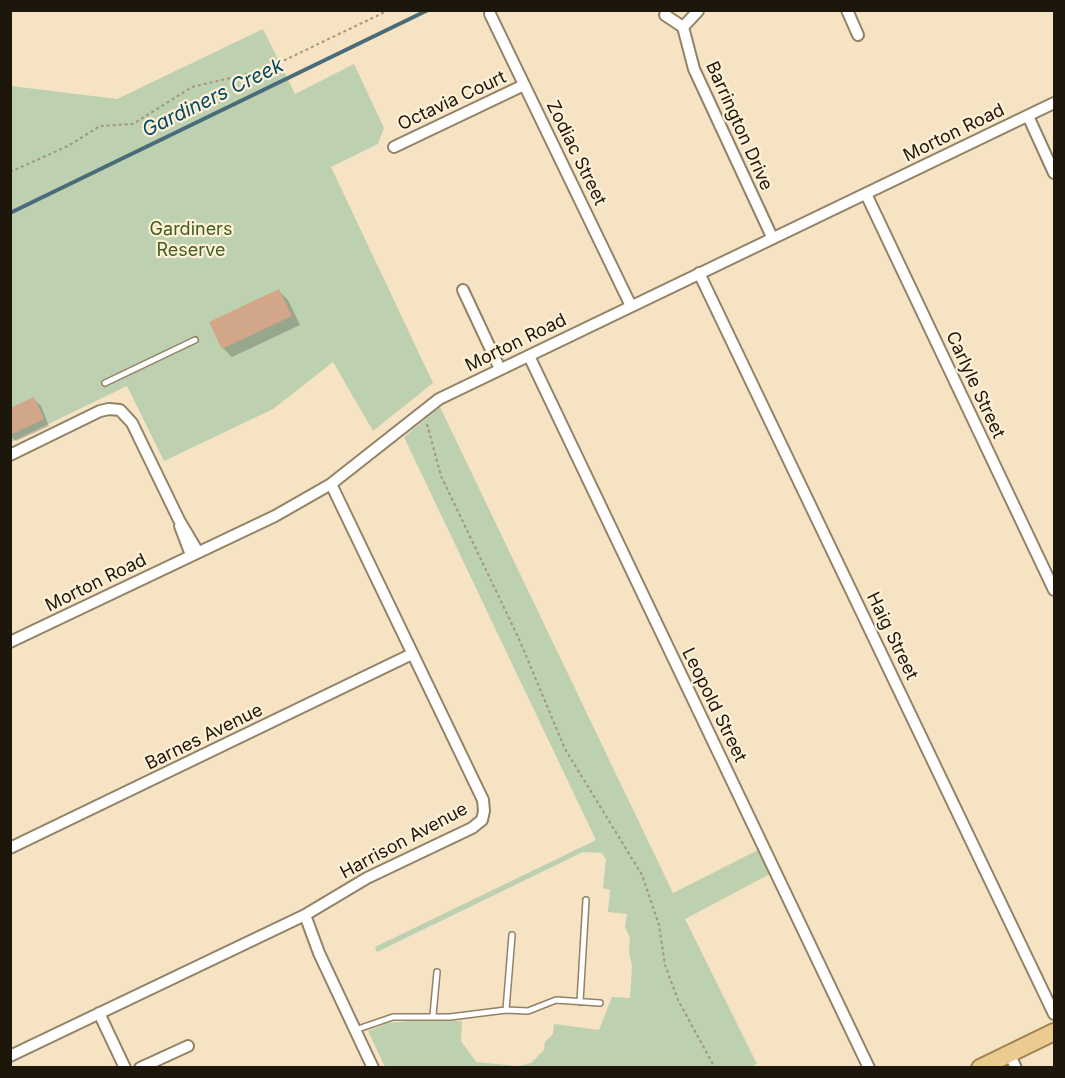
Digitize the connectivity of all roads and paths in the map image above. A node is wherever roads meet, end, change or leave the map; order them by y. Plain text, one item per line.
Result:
1 (389, 10) edge
2 (847, 10) edge
3 (698, 11) edge
4 (490, 14) dead end
5 (665, 15) dead end
6 (683, 27) junction
7 (858, 35) dead end
8 (525, 85) junction
9 (1054, 103) edge
10 (1028, 116) junction
11 (394, 147) dead end
12 (10, 170) edge
13 (1054, 173) edge
14 (866, 194) junction
15 (772, 237) junction
16 (699, 273) junction
17 (463, 290) dead end
18 (632, 306) junction
19 (195, 340) dead end
20 (529, 356) junction
21 (500, 369) junction
22 (105, 383) dead end
23 (422, 412) junction
24 (10, 455) edge
25 (331, 484) junction
26 (195, 554) junction
27 (1054, 590) edge
28 (10, 642) edge
29 (412, 654) junction
30 (10, 848) edge
31 (585, 900) dead end
32 (302, 917) junction
33 (512, 934) dead end
34 (437, 972) dead end
35 (580, 1002) junction
36 (600, 1003) dead end
37 (506, 1010) junction
38 (99, 1013) junction
39 (1054, 1014) edge
40 (433, 1015) junction
41 (355, 1030) junction
42 (1054, 1032) edge
43 (188, 1046) dead end
44 (10, 1056) edge
45 (1013, 1060) edge
46 (125, 1068) edge
47 (140, 1068) edge
48 (374, 1068) edge
49 (715, 1068) edge
50 (869, 1068) edge
51 (980, 1068) edge

1 - 12 path
2 - 7 street
3 - 6 street
4 - 8 street, Zodiac Street
5 - 6 street
6 - 15 street, Barrington Drive
8 - 11 street, Octavia Court
8 - 18 street, Zodiac Street
9 - 10 street, Morton Road
10 - 13 street
10 - 14 street, Morton Road
14 - 15 street, Morton Road
14 - 27 street, Carlyle Street
15 - 16 street, Morton Road
16 - 18 street, Morton Road
16 - 39 street, Haig Street
17 - 21 street
18 - 20 street, Morton Road
19 - 22 lane
20 - 21 street, Morton Road
20 - 50 street, Leopold Street
21 - 23 street, Morton Road
23 - 25 street, Morton Road
23 - 49 path
24 - 26 street
25 - 26 street, Morton Road
25 - 29 street, Harrison Avenue
26 - 28 street, Morton Road
29 - 30 street, Barnes Avenue
29 - 32 street, Harrison Avenue
31 - 35 lane
32 - 38 street, Harrison Avenue
32 - 41 street
33 - 37 lane
34 - 40 lane
35 - 36 lane
35 - 37 lane
37 - 40 lane
38 - 44 street, Harrison Avenue
38 - 46 street
40 - 41 lane
41 - 48 street
42 - 45 highway
43 - 47 street
45 - 51 highway

